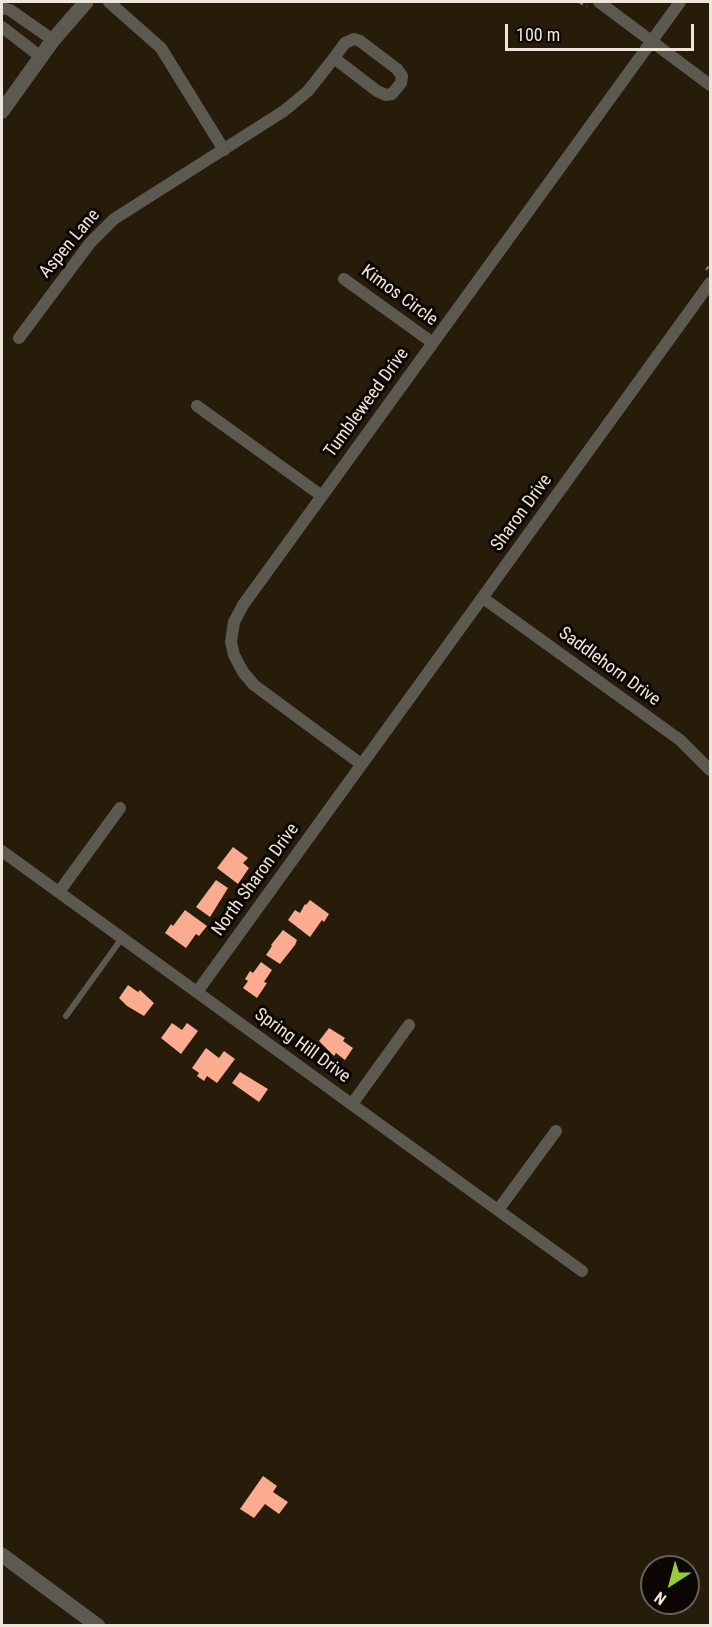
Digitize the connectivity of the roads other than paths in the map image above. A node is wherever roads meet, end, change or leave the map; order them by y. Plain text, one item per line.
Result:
1 (86, 2) edge
2 (109, 2) edge
3 (599, 2) edge
4 (680, 2) edge
5 (2, 8) edge
6 (2, 27) edge
7 (53, 40) junction
8 (651, 42) junction
9 (41, 57) junction
10 (333, 58) junction
11 (711, 85) edge
12 (2, 111) edge
13 (224, 150) junction
14 (344, 279) dead end
15 (711, 283) edge
16 (19, 338) dead end
17 (433, 343) junction
18 (197, 406) dead end
19 (322, 496) junction
20 (483, 598) junction
21 (361, 764) junction
22 (710, 767) edge
23 (120, 808) dead end
24 (2, 851) edge
25 (59, 892) junction
26 (122, 939) junction
27 (197, 992) junction
28 (66, 1016) dead end
29 (409, 1025) dead end
30 (351, 1104) junction
31 (556, 1131) dead end
32 (498, 1210) junction
33 (582, 1271) dead end
34 (2, 1556) edge
35 (98, 1626) edge

1 - 7 street
2 - 13 street
3 - 8 street
4 - 8 street, Tumbleweed Drive
5 - 7 street
6 - 9 street
7 - 9 street
8 - 11 street
8 - 17 street, Tumbleweed Drive
9 - 12 street
10 - 10 street, Aspen Lane
10 - 13 street, Aspen Lane
13 - 16 street, Aspen Lane
14 - 17 street, Kimos Circle
15 - 20 street, Sharon Drive
17 - 19 street, Tumbleweed Drive
18 - 19 street
19 - 21 street, Tumbleweed Drive
20 - 21 street, Sharon Drive
20 - 22 street, Saddlehorn Drive
21 - 27 street, North Sharon Drive
23 - 25 street
24 - 25 street, Spring Hill Drive
25 - 26 street, Spring Hill Drive
26 - 27 street, Spring Hill Drive
26 - 28 lane
27 - 30 street, Spring Hill Drive
29 - 30 street
30 - 32 street, Spring Hill Drive
31 - 32 street
32 - 33 street, Spring Hill Drive
34 - 35 street

